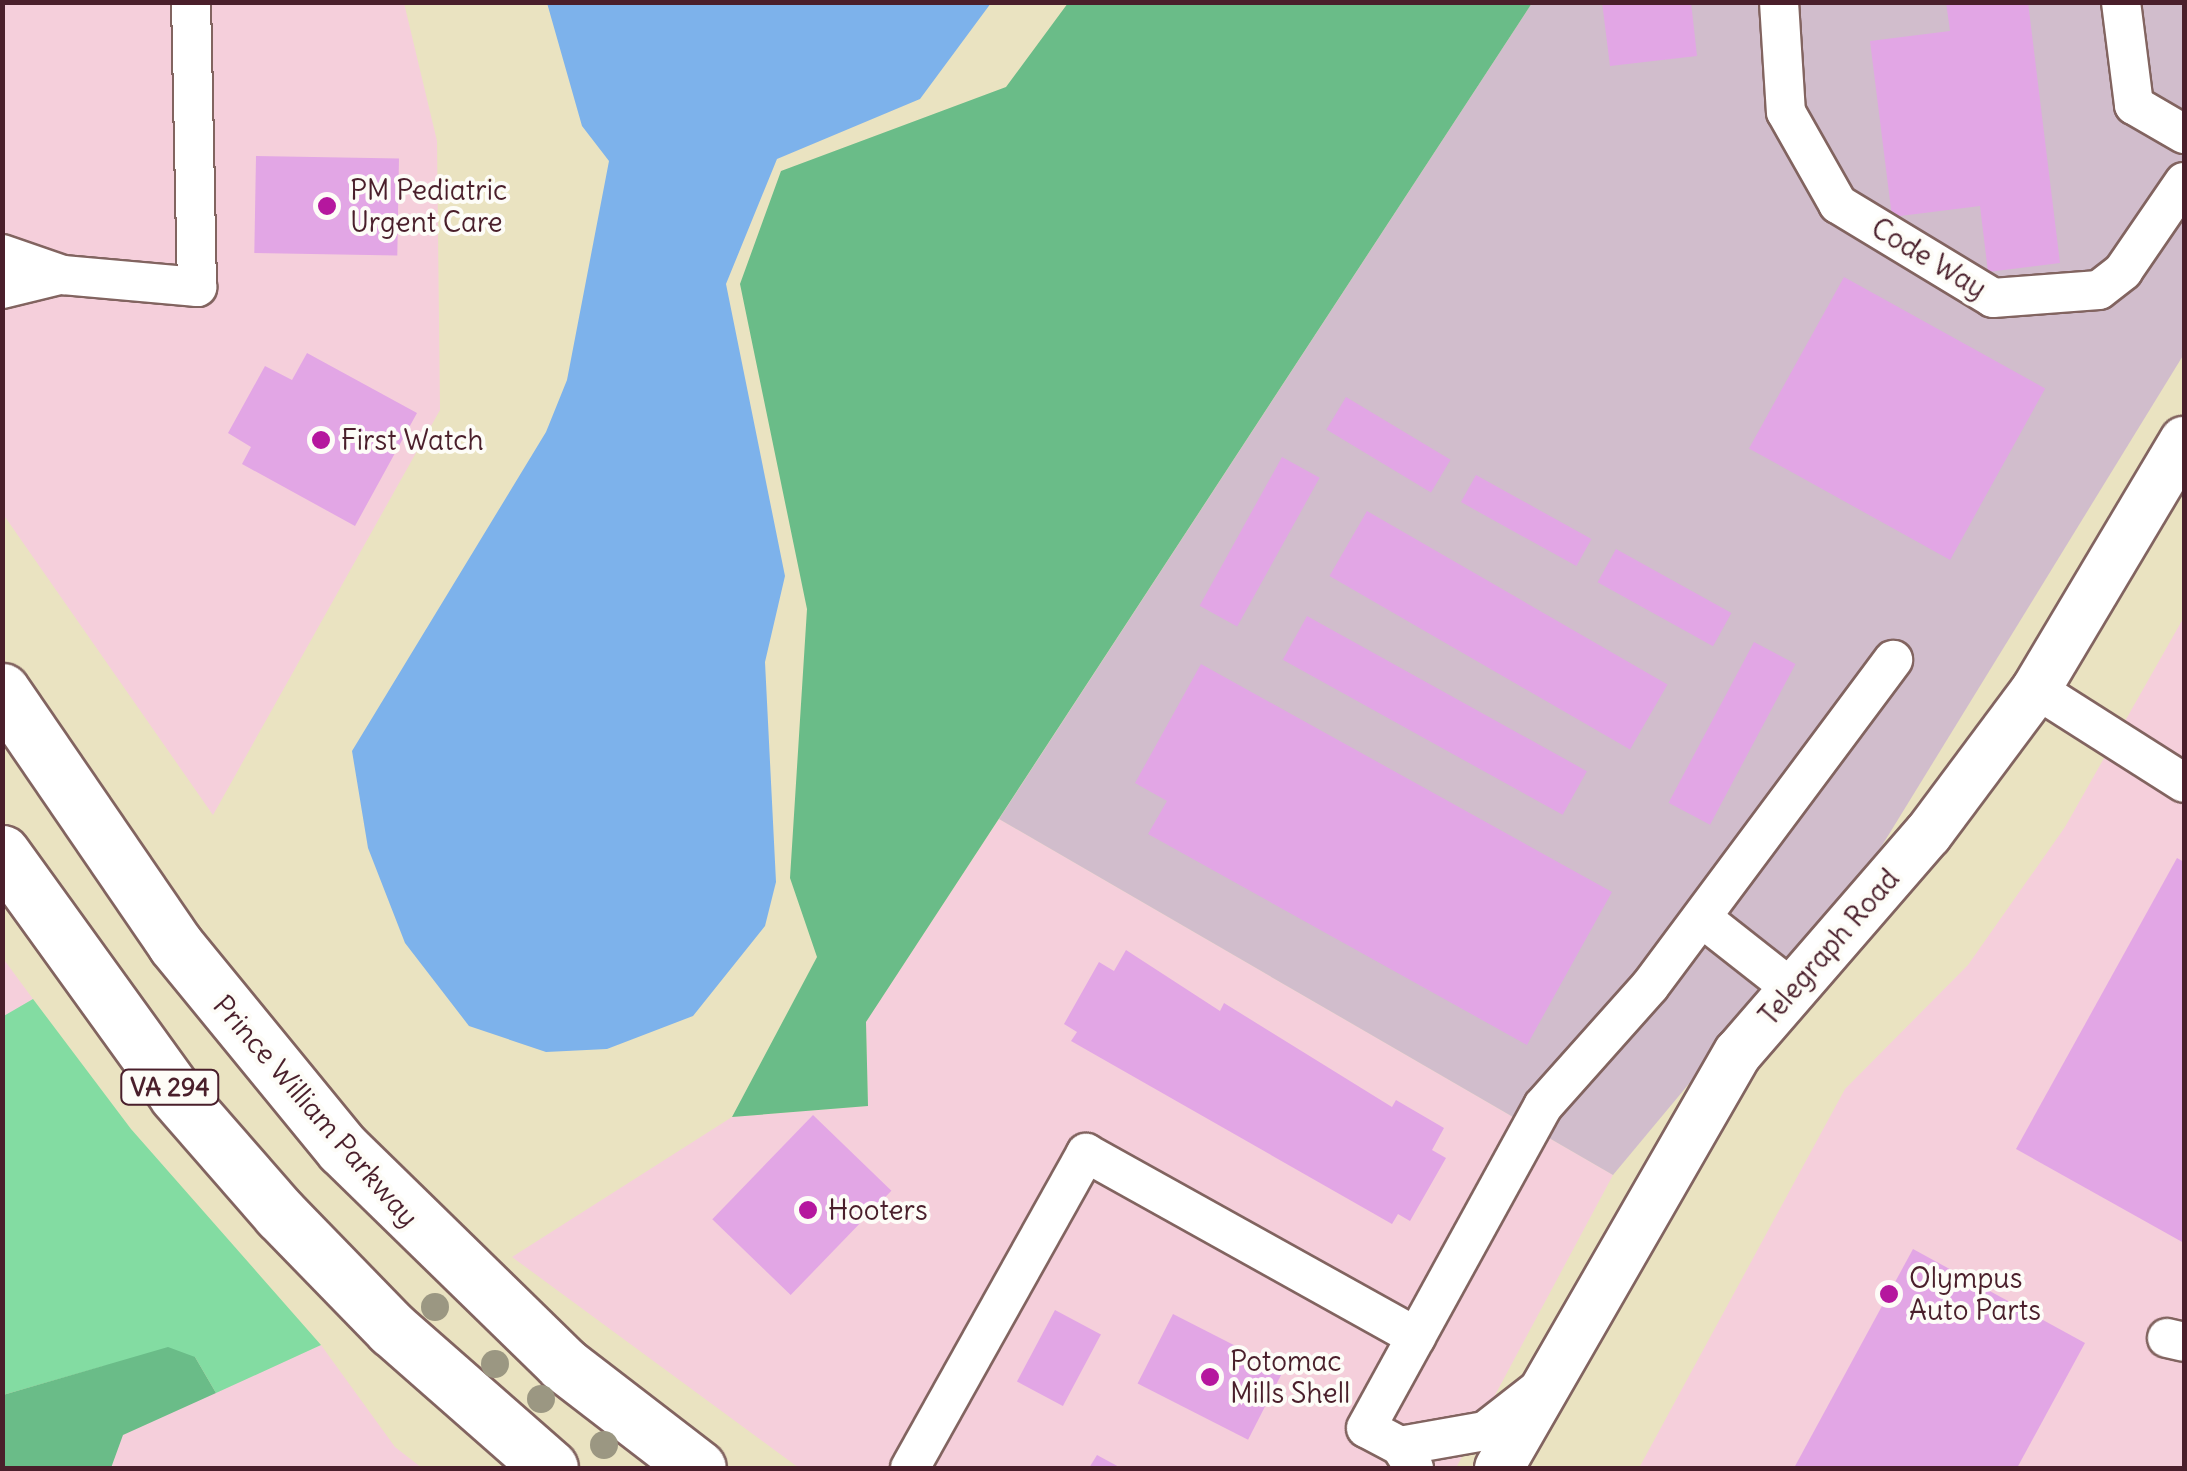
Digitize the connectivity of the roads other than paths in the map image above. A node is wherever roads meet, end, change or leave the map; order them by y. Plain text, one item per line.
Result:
1 (192, 2) edge
2 (1778, 2) edge
3 (2120, 2) edge
4 (2184, 134) edge
5 (2184, 182) edge
6 (2, 254) edge
7 (63, 274) junction
8 (2, 288) edge
9 (2184, 442) edge
10 (1894, 660) dead end
11 (2036, 689) junction
12 (2, 691) edge
13 (2179, 767) edge
14 (2, 852) edge
15 (1702, 918) junction
16 (1791, 988) junction
17 (1416, 1337) junction
18 (1549, 1379) junction
19 (1407, 1457) edge
20 (550, 1468) edge
21 (698, 1468) edge
22 (910, 1468) edge
23 (1499, 1468) edge

1 - 7 street
2 - 5 street, Code Way
3 - 4 street
6 - 7 street
7 - 8 street
9 - 11 main road, Telegraph Road
10 - 15 street
11 - 13 street
11 - 16 main road, Telegraph Road
12 - 21 highway, Prince William Parkway / VA 294
14 - 20 highway, VA 294
15 - 16 street
15 - 17 street
16 - 18 main road, Telegraph Road
17 - 19 street
17 - 22 street
18 - 19 street
18 - 23 main road, Telegraph Road

